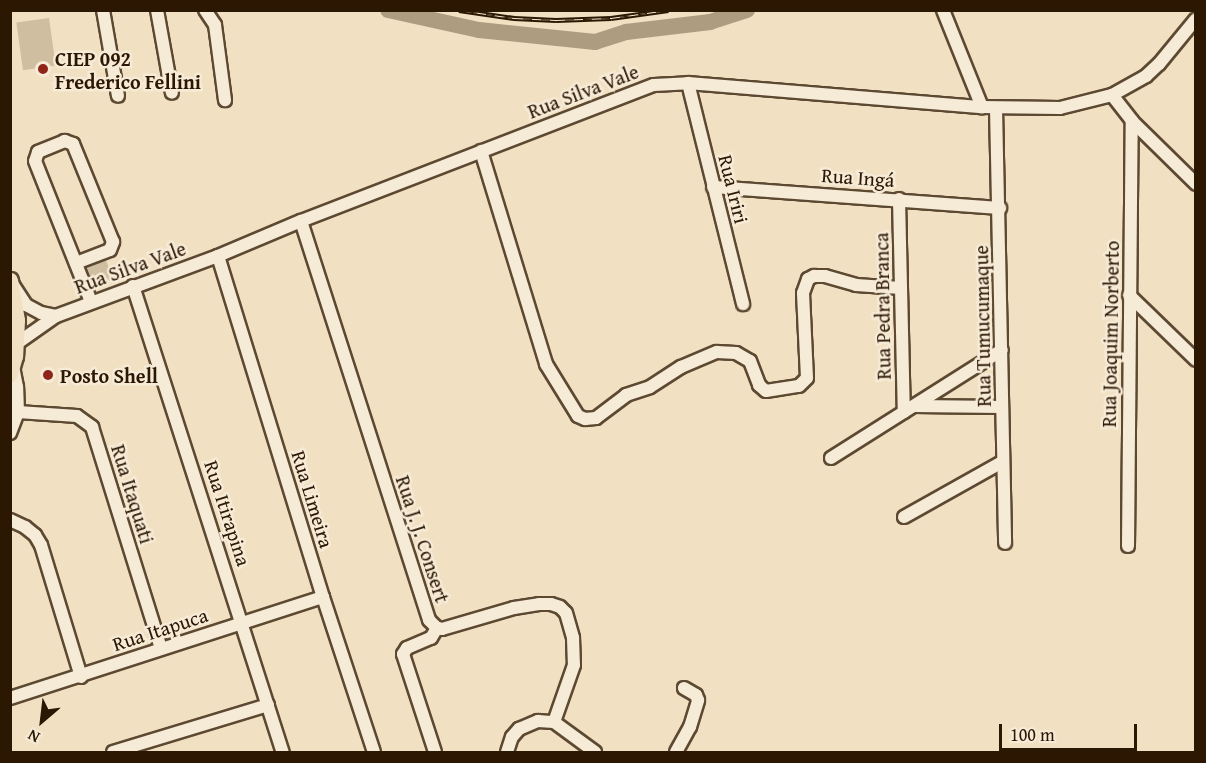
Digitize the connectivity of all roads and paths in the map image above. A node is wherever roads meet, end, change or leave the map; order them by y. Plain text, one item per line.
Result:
1 (103, 10) edge
2 (157, 10) edge
3 (205, 10) edge
4 (944, 10) edge
5 (1196, 19) edge
6 (688, 83) junction
7 (172, 93) dead end
8 (1112, 95) junction
9 (118, 96) dead end
10 (225, 100) dead end
11 (982, 107) junction
12 (996, 108) junction
13 (1132, 121) junction
14 (481, 151) junction
15 (1196, 184) edge
16 (713, 187) junction
17 (899, 199) junction
18 (1000, 208) junction
19 (301, 220) junction
20 (218, 256) junction
21 (76, 263) junction
22 (12, 283) edge
23 (133, 286) junction
24 (901, 288) junction
25 (1129, 295) junction
26 (91, 302) junction
27 (743, 304) dead end
28 (56, 316) junction
29 (16, 344) junction
30 (1002, 350) junction
31 (1196, 360) edge
32 (12, 370) edge
33 (1002, 407) junction
34 (909, 409) junction
35 (18, 412) junction
36 (10, 433) edge
37 (831, 458) dead end
38 (1002, 462) junction
39 (904, 517) dead end
40 (10, 520) edge
41 (1005, 543) dead end
42 (1128, 546) dead end
43 (323, 597) junction
44 (243, 622) junction
45 (437, 628) junction
46 (161, 648) junction
47 (81, 676) junction
48 (684, 688) dead end
49 (10, 698) edge
50 (268, 705) junction
51 (554, 723) junction
52 (113, 753) edge
53 (284, 753) edge
54 (374, 753) edge
55 (435, 753) edge
56 (507, 753) edge
57 (595, 753) edge
58 (676, 753) edge

1 - 9 street
2 - 7 street
3 - 10 street
4 - 11 street
5 - 8 street, Rua Silva Vale
6 - 11 street, Rua Silva Vale
6 - 14 street, Rua Silva Vale
6 - 16 street, Rua Iriri
8 - 12 street, Rua Silva Vale
8 - 13 street
11 - 12 street, Rua Silva Vale
12 - 18 street, Rua Tumucumaque
13 - 15 street
13 - 25 street, Rua Joaquim Norberto
14 - 19 street, Rua Silva Vale
14 - 24 street
16 - 17 street, Rua Ingá
16 - 27 street, Rua Iriri
17 - 18 street, Rua Ingá
17 - 24 street, Rua Pedra Branca
18 - 30 street, Rua Tumucumaque
19 - 20 street, Rua Silva Vale
19 - 45 street, Rua J. J. Consert
20 - 23 street, Rua Silva Vale
20 - 43 street, Rua Limeira
21 - 21 street
21 - 26 street
22 - 28 street
22 - 29 main road
23 - 26 street, Rua Silva Vale
23 - 44 street, Rua Itirapina
24 - 34 street, Rua Pedra Branca
25 - 31 street
25 - 42 street, Rua Joaquim Norberto
26 - 28 street, Rua Silva Vale
28 - 29 street, Rua Silva Vale
29 - 32 main road
30 - 33 street, Rua Tumucumaque
30 - 34 street
32 - 35 street
33 - 34 street
33 - 38 street, Rua Tumucumaque
34 - 37 street
35 - 36 street
35 - 46 street, Rua Itaquati
38 - 39 street
38 - 41 street, Rua Tumucumaque
40 - 47 street
43 - 44 street, Rua Itapuca
43 - 54 street, Rua Limeira
44 - 46 street, Rua Itapuca
44 - 50 street, Rua Itirapina
45 - 51 street, Rua J. J. Consert
45 - 55 street
46 - 47 street, Rua Itapuca
47 - 49 street, Rua Itapuca
48 - 58 street
50 - 52 street
50 - 53 street, Rua Itirapina
51 - 56 street
51 - 57 street

